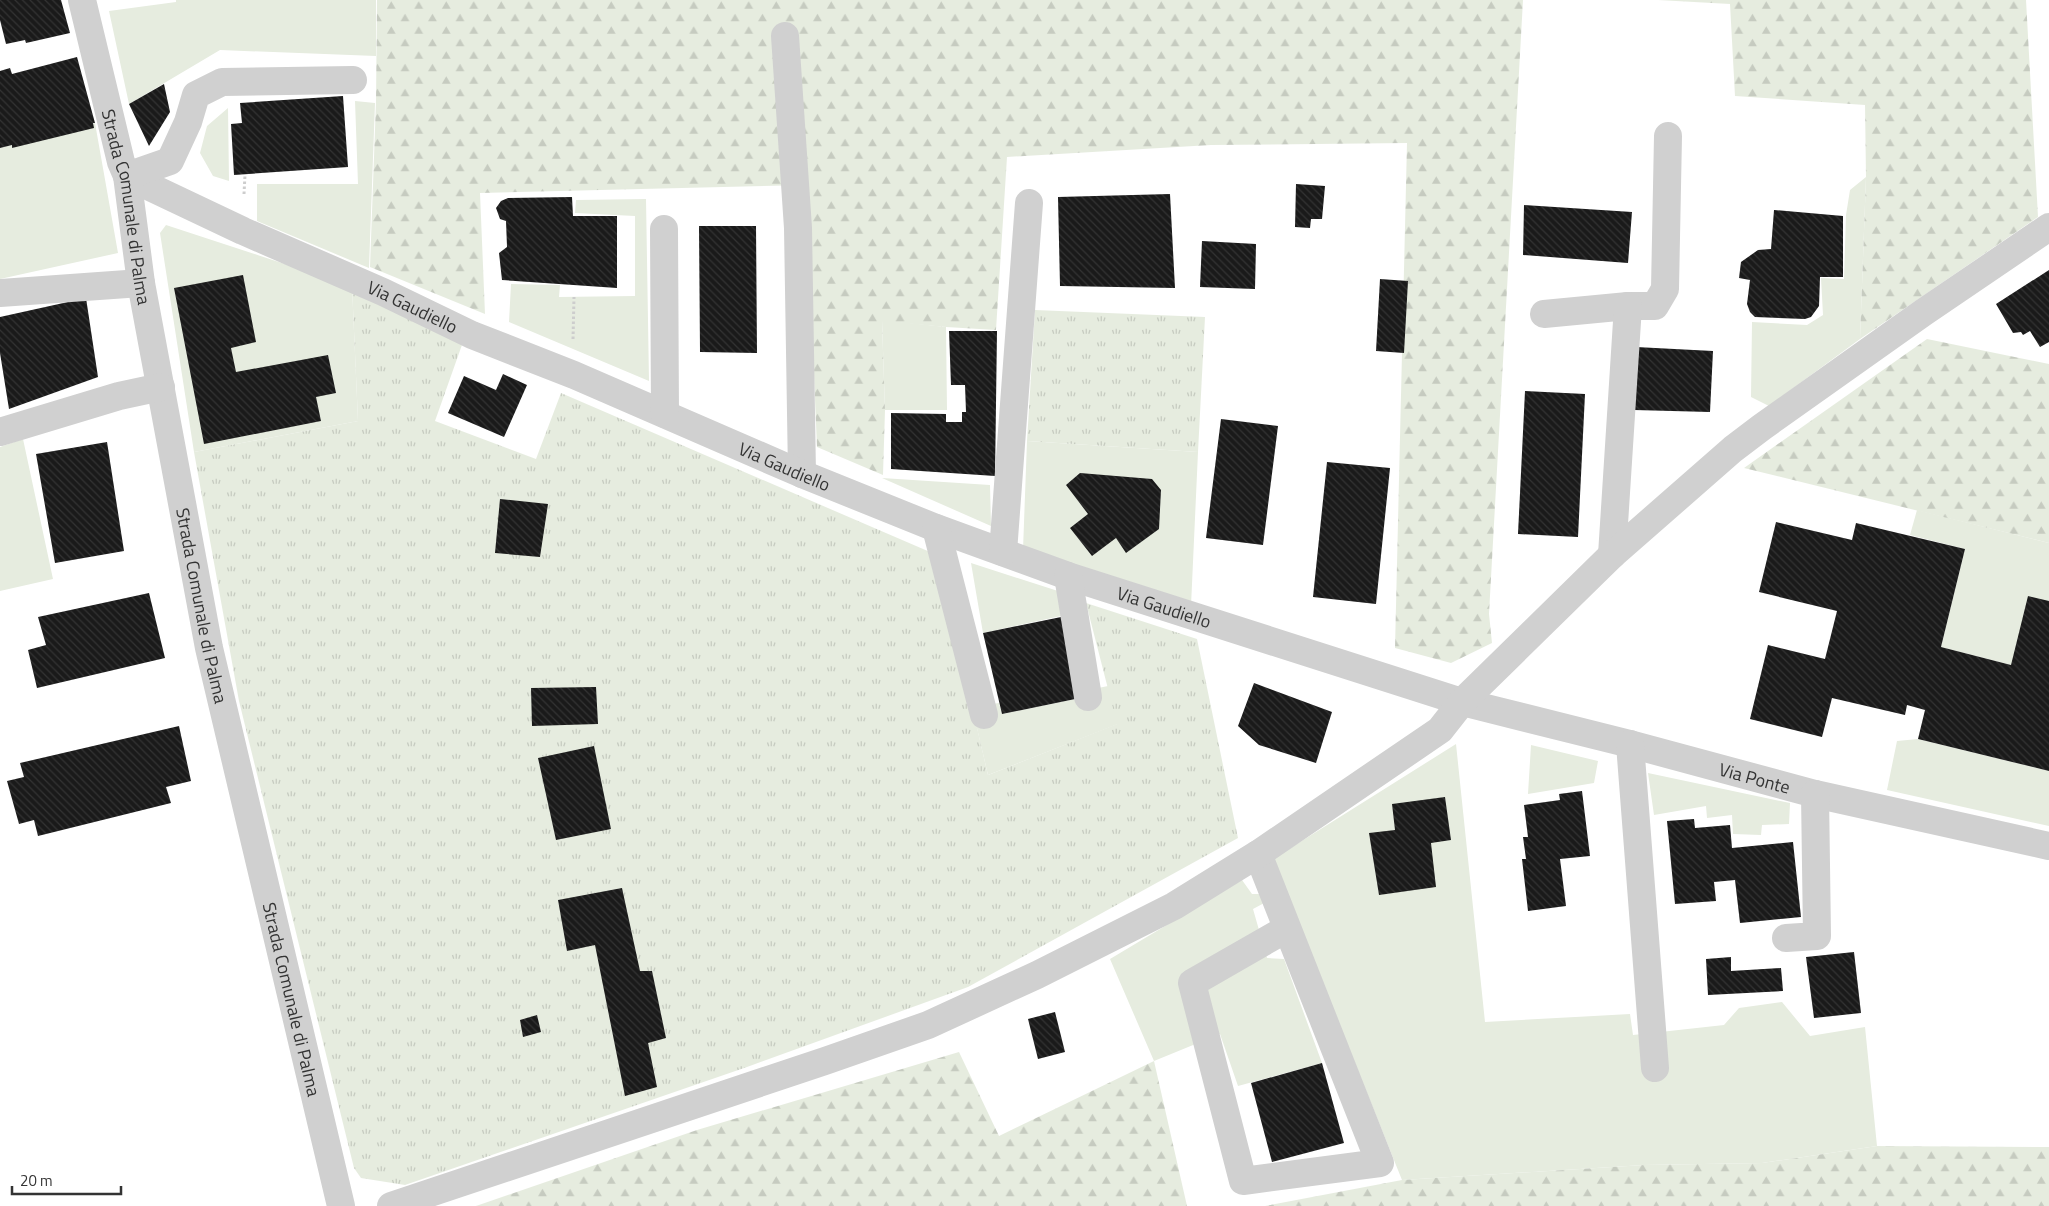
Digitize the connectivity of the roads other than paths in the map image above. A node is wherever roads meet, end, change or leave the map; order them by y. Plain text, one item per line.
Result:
1 (82, 0) edge
2 (785, 36) dead end
3 (352, 80) dead end
4 (1668, 136) dead end
5 (127, 176) junction
6 (1029, 202) dead end
7 (2049, 227) edge
8 (664, 229) dead end
9 (141, 283) junction
10 (0, 294) edge
11 (1628, 306) junction
12 (1544, 314) dead end
13 (161, 387) junction
14 (665, 414) junction
15 (0, 432) edge
16 (802, 474) junction
17 (936, 528) junction
18 (1003, 552) junction
19 (1612, 555) junction
20 (1068, 576) junction
21 (1088, 698) dead end
22 (1462, 702) junction
23 (984, 715) dead end
24 (1630, 744) junction
25 (1816, 794) junction
26 (2049, 846) edge
27 (1258, 854) junction
28 (1286, 929) junction
29 (1786, 938) dead end
30 (1655, 1068) dead end
31 (340, 1206) edge
32 (391, 1206) edge

1 - 5 street, Strada Comunale di Palma
2 - 16 street
3 - 5 street
4 - 11 street
5 - 9 street, Strada Comunale di Palma
5 - 14 street, Via Gaudiello
6 - 18 street
7 - 19 street
8 - 14 street
9 - 10 street
9 - 13 street, Strada Comunale di Palma
11 - 12 street
11 - 19 street
13 - 15 street
13 - 31 street, Strada Comunale di Palma
14 - 16 street, Via Gaudiello
16 - 17 street, Via Gaudiello
17 - 18 street, Via Gaudiello
17 - 23 street
18 - 20 street, Via Gaudiello
19 - 22 street
20 - 21 street
20 - 22 street, Via Gaudiello
22 - 24 street, Via Ponte
22 - 27 street
24 - 25 street, Via Ponte
24 - 30 street
25 - 26 street, Via Ponte
25 - 29 street
27 - 28 street
27 - 32 street
28 - 28 street

